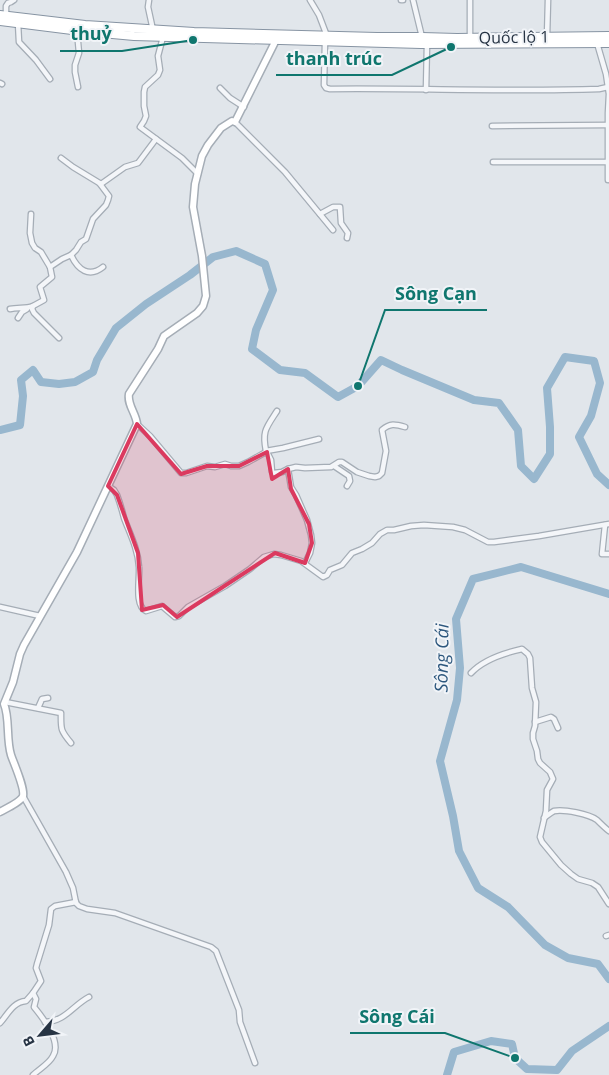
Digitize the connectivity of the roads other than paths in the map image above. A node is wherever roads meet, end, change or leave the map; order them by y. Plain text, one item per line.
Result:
1 (14, 0) edge
2 (149, 0) edge
3 (310, 0) edge
4 (412, 0) edge
5 (470, 0) edge
6 (548, 0) edge
7 (2, 17) edge
8 (18, 23) junction
9 (153, 30) junction
10 (77, 31) junction
11 (164, 36) junction
12 (609, 36) edge
13 (422, 37) junction
14 (548, 37) junction
15 (470, 38) junction
16 (326, 39) junction
17 (276, 40) junction
18 (597, 43) junction
19 (609, 43) edge
20 (427, 44) junction
21 (50, 79) dead end
22 (78, 87) dead end
23 (608, 87) junction
24 (220, 88) dead end
25 (426, 90) junction
26 (609, 103) edge
27 (244, 107) junction
28 (236, 122) junction
29 (608, 124) junction
30 (492, 126) dead end
31 (156, 139) junction
32 (61, 158) dead end
33 (493, 162) dead end
34 (608, 162) edge
35 (198, 174) junction
36 (608, 180) edge
37 (100, 184) junction
38 (31, 214) dead end
39 (320, 214) junction
40 (333, 230) dead end
41 (347, 238) dead end
42 (71, 255) junction
43 (50, 266) junction
44 (103, 267) dead end
45 (33, 306) junction
46 (10, 309) dead end
47 (27, 309) junction
48 (18, 318) dead end
49 (59, 338) dead end
50 (277, 411) dead end
51 (137, 424) junction
52 (404, 427) dead end
53 (319, 439) dead end
54 (266, 451) junction
55 (334, 466) junction
56 (288, 469) junction
57 (108, 486) junction
58 (347, 486) dead end
59 (607, 524) edge
60 (609, 554) edge
61 (305, 563) junction
62 (0, 607) edge
63 (40, 616) junction
64 (471, 673) dead end
65 (48, 698) dead end
66 (3, 703) edge
67 (38, 708) junction
68 (535, 722) junction
69 (558, 728) dead end
70 (71, 743) dead end
71 (23, 796) junction
72 (0, 812) edge
73 (544, 818) junction
74 (609, 831) edge
75 (76, 902) junction
76 (609, 904) edge
77 (33, 992) junction
78 (89, 997) dead end
79 (45, 1022) junction
80 (0, 1023) edge
81 (255, 1063) dead end
82 (33, 1075) edge

1 - 7 street
2 - 9 street
3 - 16 street
4 - 13 street
5 - 15 street
6 - 14 street
7 - 8 highway, Quốc lộ 1
7 - 9 highway, Quốc lộ 1
8 - 10 highway, Quốc lộ 1
8 - 21 street
9 - 16 highway, Quốc lộ 1
10 - 11 highway, Quốc lộ 1
10 - 22 street
11 - 17 highway, Quốc lộ 1
11 - 31 street
12 - 14 highway, Quốc lộ 1
13 - 15 highway, Quốc lộ 1
13 - 16 highway, Quốc lộ 1
14 - 15 highway, Quốc lộ 1
16 - 17 highway, Quốc lộ 1
16 - 20 highway, Quốc lộ 1
16 - 25 street
17 - 27 street
18 - 19 highway, Quốc lộ 1
18 - 20 highway, Quốc lộ 1
18 - 23 street
20 - 25 street
23 - 25 street
23 - 26 street
24 - 27 street
26 - 29 street
27 - 28 street
28 - 35 street
28 - 39 street
29 - 30 street
29 - 34 street
31 - 35 street
31 - 37 street
32 - 37 street
33 - 34 street
34 - 36 street
35 - 51 street
37 - 42 street
38 - 43 street
39 - 40 street
39 - 41 street
42 - 43 street
42 - 44 street
43 - 45 street
45 - 47 street
45 - 49 street
46 - 47 street
47 - 48 street
50 - 54 street
51 - 54 street
51 - 57 street
52 - 55 street
53 - 54 street
54 - 56 street
55 - 56 street
55 - 58 street
56 - 61 street
57 - 61 street
57 - 63 street
59 - 60 street
59 - 61 street
62 - 63 street
63 - 66 street
64 - 68 street
65 - 67 street
66 - 67 street
66 - 71 street
67 - 70 street
68 - 69 street
68 - 73 street
71 - 72 street
71 - 75 street
73 - 74 street
73 - 76 street
75 - 77 street
75 - 81 street
77 - 79 street
77 - 80 street
78 - 79 street
79 - 82 street

